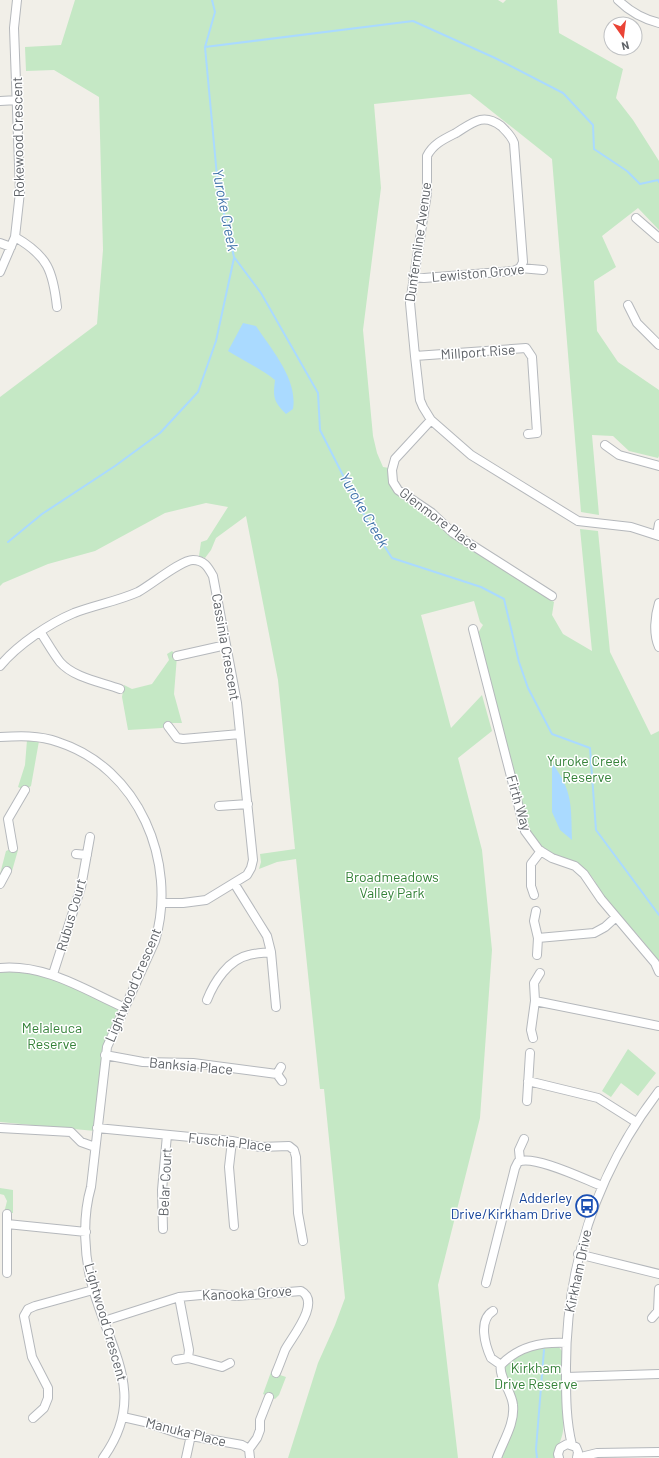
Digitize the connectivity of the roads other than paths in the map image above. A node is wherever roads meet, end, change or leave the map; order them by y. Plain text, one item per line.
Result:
1 (17, 0) edge
2 (618, 0) edge
3 (659, 23) edge
4 (18, 100) junction
5 (0, 101) edge
6 (636, 218) dead end
7 (15, 238) junction
8 (659, 238) edge
9 (0, 243) edge
10 (11, 247) junction
11 (520, 268) junction
12 (543, 270) dead end
13 (0, 272) edge
14 (413, 277) junction
15 (628, 305) dead end
16 (57, 307) dead end
17 (659, 345) edge
18 (415, 356) junction
19 (431, 420) junction
20 (536, 434) dead end
21 (605, 445) dead end
22 (659, 466) edge
23 (659, 524) edge
24 (658, 535) edge
25 (553, 596) dead end
26 (659, 603) edge
27 (473, 629) dead end
28 (41, 633) junction
29 (226, 645) junction
30 (659, 647) edge
31 (177, 656) dead end
32 (0, 666) edge
33 (120, 689) dead end
34 (168, 726) dead end
35 (240, 734) junction
36 (0, 737) edge
37 (25, 790) dead end
38 (248, 804) junction
39 (219, 806) dead end
40 (4, 819) edge
41 (90, 837) dead end
42 (13, 848) dead end
43 (541, 851) junction
44 (76, 854) dead end
45 (87, 855) junction
46 (7, 871) dead end
47 (234, 883) junction
48 (0, 884) edge
49 (534, 895) dead end
50 (162, 903) junction
51 (536, 911) dead end
52 (616, 917) junction
53 (538, 938) junction
54 (271, 952) junction
55 (537, 956) dead end
56 (0, 968) edge
57 (659, 972) edge
58 (540, 973) dead end
59 (53, 974) junction
60 (207, 1000) dead end
61 (535, 1001) junction
62 (276, 1007) dead end
63 (123, 1008) junction
64 (659, 1026) edge
65 (533, 1038) dead end
66 (530, 1053) dead end
67 (105, 1055) junction
68 (282, 1081) dead end
69 (528, 1081) junction
70 (659, 1091) edge
71 (526, 1101) dead end
72 (636, 1122) junction
73 (0, 1128) edge
74 (97, 1128) junction
75 (168, 1135) junction
76 (524, 1139) dead end
77 (232, 1141) junction
78 (95, 1146) junction
79 (520, 1160) junction
80 (602, 1186) junction
81 (7, 1214) dead end
82 (7, 1224) junction
83 (234, 1226) dead end
84 (163, 1229) dead end
85 (86, 1230) junction
86 (303, 1241) dead end
87 (578, 1254) junction
88 (7, 1273) dead end
89 (659, 1274) edge
90 (486, 1283) dead end
91 (659, 1289) edge
92 (94, 1290) junction
93 (179, 1297) junction
94 (479, 1311) dead end
95 (658, 1311) edge
96 (652, 1318) dead end
97 (104, 1321) junction
98 (566, 1343) junction
99 (188, 1358) junction
100 (176, 1360) dead end
101 (230, 1363) dead end
102 (501, 1365) junction
103 (276, 1373) dead end
104 (659, 1374) edge
105 (566, 1377) junction
106 (269, 1397) dead end
107 (123, 1417) junction
108 (33, 1418) dead end
109 (567, 1422) junction
110 (191, 1435) junction
111 (562, 1446) junction
112 (574, 1446) junction
113 (249, 1448) junction
114 (659, 1452) edge
115 (597, 1453) junction
116 (103, 1458) edge
117 (186, 1458) edge
118 (250, 1458) edge
119 (497, 1458) edge
120 (559, 1458) edge
121 (577, 1458) edge

1 - 4 street, Rokewood Crescent
2 - 3 street
4 - 5 street
4 - 7 street, Rokewood Crescent
6 - 8 street
7 - 10 street, Rokewood Crescent
7 - 16 street
9 - 10 street
10 - 13 street, Rokewood Crescent
11 - 12 street, Lewiston Grove
11 - 14 street, Lewiston Grove
11 - 14 street, Dunfermline Avenue
14 - 18 street, Dunfermline Avenue
15 - 17 street
18 - 19 street, Dunfermline Avenue
18 - 20 street, Millport Rise
19 - 24 street, Dunfermline Avenue
19 - 25 street, Glenmore Place
21 - 22 street
23 - 24 street
26 - 30 street
27 - 43 street, Firth Way
28 - 29 street, Cassinia Crescent
28 - 32 street, Cassinia Crescent
28 - 33 street
29 - 31 street
29 - 35 street, Cassinia Crescent
34 - 35 street
35 - 38 street, Cassinia Crescent
36 - 50 street, Lightwood Crescent
37 - 40 street
38 - 39 street
38 - 47 street, Cassinia Crescent
40 - 42 street
41 - 45 street, Rubus Court
43 - 49 street
43 - 52 street, Firth Way
44 - 45 street
45 - 59 street, Rubus Court
46 - 48 street
47 - 50 street, Cassinia Crescent
47 - 54 street
50 - 63 street, Lightwood Crescent
51 - 53 street
52 - 53 street
52 - 57 street, Firth Way
53 - 55 street
54 - 60 street
54 - 62 street
56 - 59 street
58 - 61 street
59 - 63 street
61 - 64 street
61 - 65 street
63 - 67 street, Lightwood Crescent
66 - 69 street
67 - 68 street, Banksia Place
67 - 74 street, Lightwood Crescent
69 - 71 street
69 - 72 street
70 - 72 street, Kirkham Drive
72 - 80 street, Kirkham Drive
73 - 78 street
74 - 75 street, Fuschia Place
74 - 78 street, Lightwood Crescent
75 - 77 street, Fuschia Place
75 - 84 street, Belar Court
76 - 79 street
77 - 83 street
77 - 86 street, Fuschia Place
78 - 85 street, Lightwood Crescent
79 - 80 street
79 - 90 street
80 - 87 street, Kirkham Drive
81 - 82 street
82 - 85 street
82 - 88 street
85 - 92 street, Lightwood Crescent
87 - 89 street
87 - 98 street, Kirkham Drive
91 - 95 street
92 - 97 street, Lightwood Crescent
92 - 108 street
93 - 97 street, Kanooka Grove
93 - 99 street
93 - 103 street, Kanooka Grove
94 - 102 street
95 - 96 street
97 - 107 street, Lightwood Crescent
98 - 102 street
98 - 105 street, Kirkham Drive
99 - 100 street
99 - 101 street
102 - 119 street
104 - 105 street
105 - 109 street, Kirkham Drive
106 - 113 street
107 - 110 street, Manuka Place
107 - 116 street, Lightwood Crescent
109 - 111 street, Kirkham Drive
109 - 112 street, Kirkham Drive
110 - 113 street, Manuka Place
110 - 117 street
111 - 112 street
111 - 120 street, Kirkham Drive
112 - 115 street
112 - 121 street, Kirkham Drive
113 - 118 street
114 - 115 street
115 - 121 street

